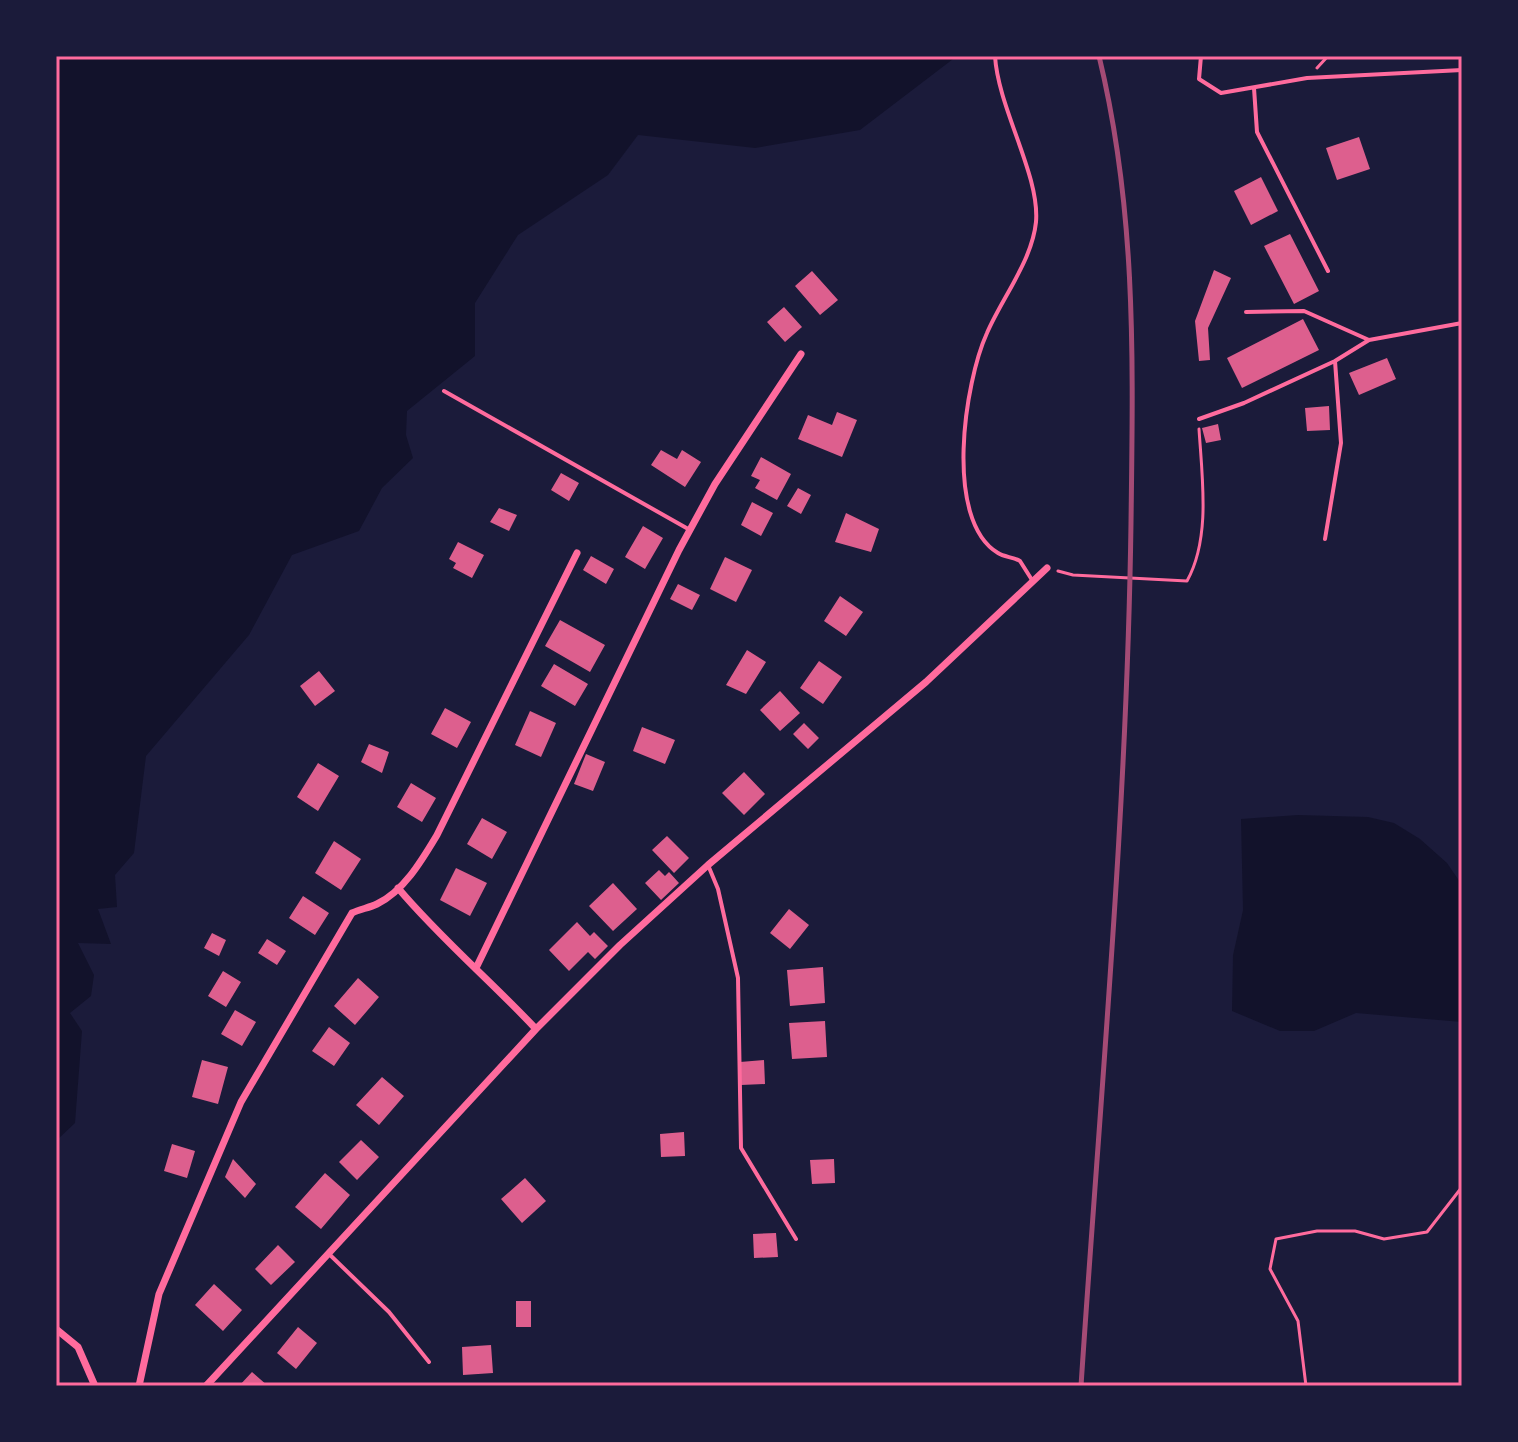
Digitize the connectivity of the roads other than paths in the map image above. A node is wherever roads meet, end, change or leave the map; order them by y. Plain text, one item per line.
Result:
1 (995, 56) edge
2 (1201, 56) edge
3 (1462, 70) edge
4 (1254, 88) junction
5 (1328, 271) dead end
6 (1246, 312) dead end
7 (1462, 323) edge
8 (1369, 340) junction
9 (801, 354) dead end
10 (1335, 361) junction
11 (444, 391) dead end
12 (1199, 419) road end
13 (690, 530) junction
14 (1325, 539) dead end
15 (577, 553) dead end
16 (1047, 568) road end
17 (1032, 580) junction
18 (708, 865) junction
19 (398, 888) junction
20 (477, 966) junction
21 (536, 1029) junction
22 (796, 1239) dead end
23 (328, 1253) junction
24 (56, 1329) edge
25 (429, 1362) dead end
26 (95, 1386) edge
27 (139, 1386) edge
28 (206, 1386) edge

1 - 17 lane
2 - 4 lane
3 - 4 lane
4 - 5 lane
6 - 8 lane
7 - 8 lane
8 - 10 lane
9 - 13 street
10 - 12 lane
10 - 14 lane
11 - 13 lane
13 - 20 street
15 - 19 street
16 - 17 street
17 - 18 street
18 - 21 street
18 - 22 lane
19 - 20 street
19 - 27 street
20 - 21 street
21 - 23 street
23 - 25 lane
23 - 28 street
24 - 26 street

